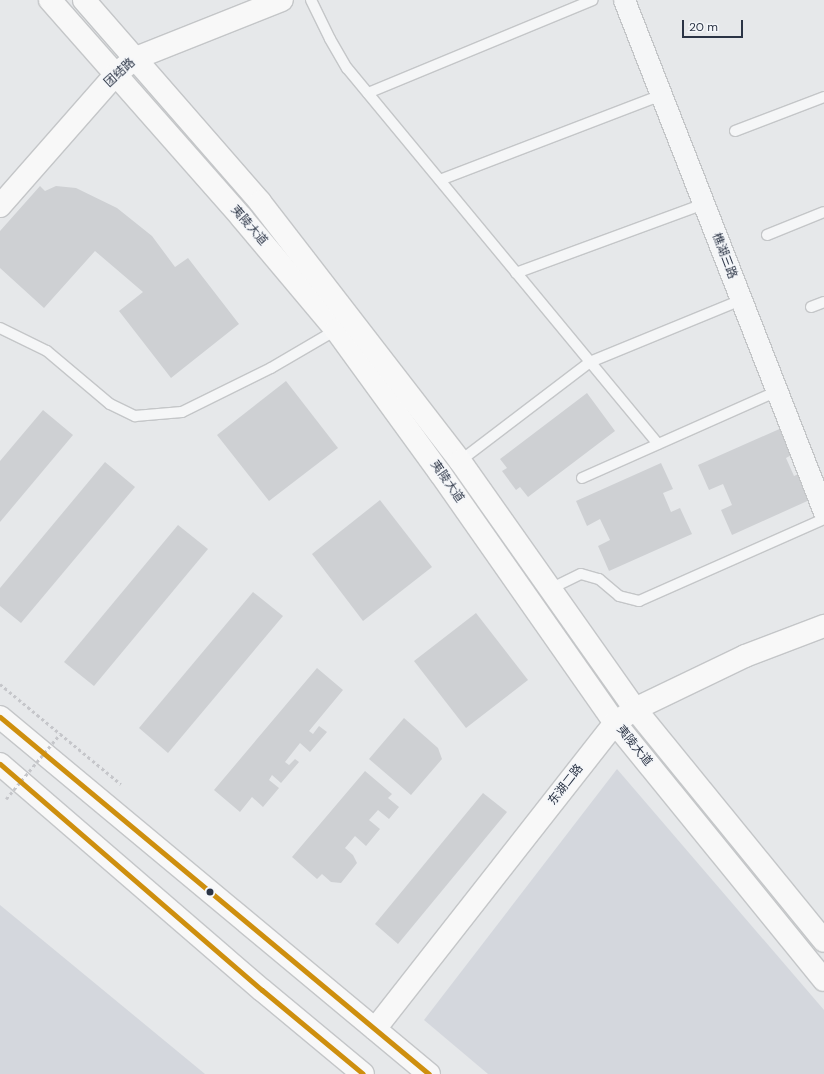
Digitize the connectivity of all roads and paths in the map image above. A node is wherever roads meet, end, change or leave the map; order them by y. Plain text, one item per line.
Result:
1 (50, 0) edge
2 (84, 0) edge
3 (246, 0) edge
4 (282, 0) edge
5 (311, 0) edge
6 (593, 0) edge
7 (624, 0) edge
8 (132, 53) junction
9 (111, 69) junction
10 (368, 93) junction
11 (662, 95) junction
12 (824, 98) edge
13 (735, 131) dead end
14 (440, 180) junction
15 (0, 186) edge
16 (704, 204) junction
17 (0, 206) edge
18 (824, 212) edge
19 (767, 235) dead end
20 (516, 273) junction
21 (741, 300) junction
22 (824, 302) edge
23 (811, 307) dead end
24 (0, 328) edge
25 (336, 330) junction
26 (590, 362) junction
27 (777, 391) junction
28 (658, 444) junction
29 (460, 461) junction
30 (582, 478) dead end
31 (824, 512) edge
32 (824, 519) edge
33 (550, 589) junction
34 (824, 626) edge
35 (0, 684) edge
36 (635, 709) junction
37 (0, 717) edge
38 (615, 723) junction
39 (60, 734) junction
40 (0, 764) edge
41 (121, 784) dead end
42 (6, 799) dead end
43 (824, 941) edge
44 (824, 980) edge
45 (375, 1029) junction
46 (363, 1074) edge
47 (429, 1074) edge

1 - 9 main road, 夷陵大道
2 - 8 main road, 夷陵大道
3 - 8 main road, 团结路
4 - 8 main road, 团结路
5 - 10 lane
6 - 10 lane
7 - 11 street, 樵湖三路
8 - 9 main road, 团结路
8 - 29 main road, 夷陵大道
9 - 15 main road, 团结路
9 - 17 main road, 团结路
9 - 25 main road, 夷陵大道
10 - 14 lane
11 - 14 lane
11 - 16 street, 樵湖三路
12 - 13 lane
14 - 20 lane
16 - 20 lane
16 - 21 street, 樵湖三路
18 - 19 lane
20 - 26 lane
21 - 26 lane
21 - 27 street, 樵湖三路
22 - 23 lane
24 - 25 lane
25 - 38 main road, 夷陵大道
26 - 28 lane
26 - 29 lane
27 - 28 lane
27 - 31 street, 樵湖三路
28 - 30 lane
29 - 33 main road, 夷陵大道
32 - 33 lane
33 - 36 main road, 夷陵大道
34 - 36 main road, 东湖二路
35 - 39 path
36 - 38 main road, 东湖二路
36 - 43 main road, 夷陵大道
37 - 45 main road
38 - 44 main road, 夷陵大道
38 - 45 main road, 东湖二路
39 - 41 path
39 - 42 path, bridge
40 - 46 main road
45 - 47 main road

